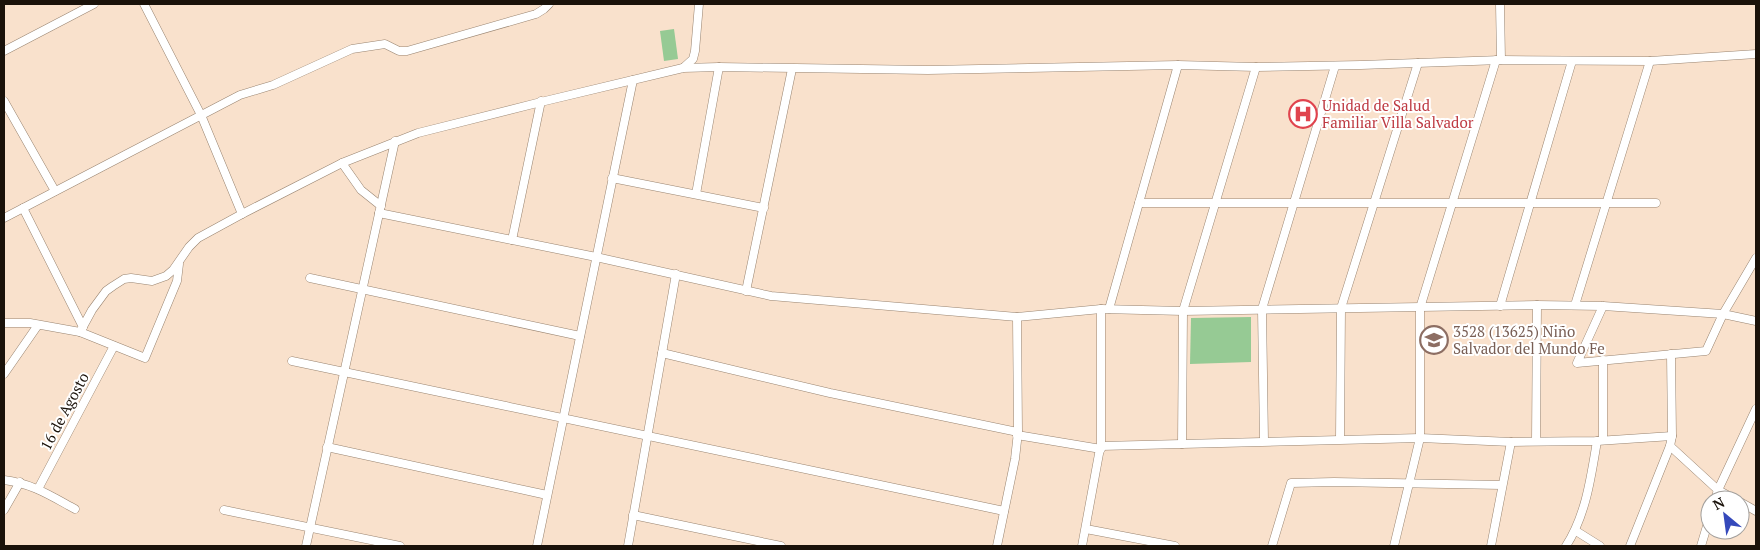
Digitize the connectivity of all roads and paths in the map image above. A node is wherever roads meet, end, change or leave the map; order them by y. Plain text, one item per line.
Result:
1 (94, 4) edge
2 (144, 4) edge
3 (549, 4) edge
4 (699, 4) edge
5 (1500, 4) edge
6 (4, 51) edge
7 (1756, 54) edge
8 (1498, 60) junction
9 (1572, 61) junction
10 (1650, 61) junction
11 (1418, 63) junction
12 (1178, 65) junction
13 (1335, 66) junction
14 (719, 67) junction
15 (1256, 67) junction
16 (682, 68) junction
17 (792, 68) junction
18 (633, 80) junction
19 (4, 101) edge
20 (542, 102) junction
21 (201, 115) junction
22 (395, 141) junction
23 (342, 163) junction
24 (612, 178) junction
25 (55, 191) junction
26 (696, 194) junction
27 (1294, 202) junction
28 (1452, 202) junction
29 (1139, 203) junction
30 (1215, 203) junction
31 (1374, 203) junction
32 (1530, 203) junction
33 (1607, 203) junction
34 (1656, 203) dead end
35 (23, 208) junction
36 (764, 208) junction
37 (380, 209) junction
38 (242, 214) junction
39 (4, 218) edge
40 (512, 240) junction
41 (596, 257) junction
42 (1756, 258) edge
43 (179, 262) junction
44 (676, 274) junction
45 (310, 278) dead end
46 (362, 289) junction
47 (746, 292) junction
48 (1537, 305) junction
49 (1500, 306) junction
50 (1575, 306) junction
51 (1603, 306) junction
52 (1341, 308) junction
53 (1420, 308) junction
54 (1105, 309) junction
55 (1262, 309) junction
56 (1183, 311) junction
57 (1723, 314) junction
58 (1017, 317) junction
59 (1756, 321) edge
60 (4, 323) edge
61 (38, 325) junction
62 (81, 330) junction
63 (580, 336) junction
64 (114, 346) junction
65 (662, 353) junction
66 (1671, 354) junction
67 (1603, 360) junction
68 (292, 361) dead end
69 (344, 372) junction
70 (4, 374) edge
71 (1756, 408) edge
72 (563, 418) junction
73 (1017, 433) junction
74 (647, 436) junction
75 (1672, 436) junction
76 (1420, 438) junction
77 (1340, 439) junction
78 (1264, 441) junction
79 (1536, 441) junction
80 (1600, 441) junction
81 (1511, 442) junction
82 (1182, 444) junction
83 (1670, 446) junction
84 (328, 447) junction
85 (1101, 448) junction
86 (4, 480) edge
87 (20, 482) junction
88 (1408, 484) junction
89 (1502, 485) junction
90 (38, 489) junction
91 (1718, 490) joint
92 (547, 494) junction
93 (75, 509) dead end
94 (4, 510) edge
95 (224, 510) dead end
96 (1004, 511) junction
97 (633, 515) junction
98 (310, 528) junction
99 (1086, 529) junction
100 (1576, 531) junction
101 (766, 545) edge
102 (306, 546) edge
103 (400, 546) edge
104 (536, 546) edge
105 (628, 546) edge
106 (781, 546) edge
107 (997, 546) edge
108 (1082, 546) edge
109 (1175, 546) edge
110 (1272, 546) edge
111 (1394, 546) edge
112 (1491, 546) edge
113 (1566, 546) edge
114 (1600, 546) edge
115 (1630, 546) edge

1 - 6 street
2 - 21 street
3 - 21 street
4 - 16 street
5 - 8 street
7 - 10 street
8 - 9 street
8 - 11 street
8 - 28 street
9 - 10 street
9 - 32 street
10 - 33 street
11 - 13 street
11 - 31 street
12 - 15 street
12 - 17 street
12 - 29 street
13 - 15 street
13 - 27 street
14 - 16 street
14 - 17 street
14 - 26 street
15 - 30 street
16 - 18 street
17 - 36 street
18 - 20 street
18 - 24 street
19 - 25 street
20 - 22 street
20 - 40 street
21 - 25 street
21 - 38 street
22 - 23 street
22 - 37 street
23 - 37 street
23 - 38 street
24 - 26 street
24 - 41 street
25 - 35 street
26 - 36 street
27 - 30 street
27 - 31 street
27 - 55 street
28 - 31 street
28 - 32 street
28 - 53 street
29 - 30 street
29 - 54 street
30 - 56 street
31 - 52 street
32 - 33 street
32 - 49 street
33 - 34 street
33 - 50 street
35 - 39 street
35 - 62 street
36 - 47 street
37 - 40 street
37 - 46 street
38 - 43 street
40 - 41 street
41 - 44 street
41 - 63 street
42 - 57 street
43 - 62 street
43 - 64 street
44 - 47 street
44 - 65 street
45 - 46 street
46 - 63 street
46 - 69 street
47 - 58 street
48 - 49 street
48 - 50 street
48 - 79 street
49 - 53 street
50 - 51 street
51 - 57 street
51 - 67 street
52 - 53 street
52 - 55 street
52 - 77 street
53 - 76 street
54 - 56 street
54 - 58 street
54 - 85 street
55 - 56 street
55 - 78 street
56 - 82 street
57 - 59 street
57 - 66 street
58 - 73 street
60 - 61 street
61 - 62 street
61 - 70 street
62 - 64 street
63 - 72 street
64 - 90 street, 16 de Agosto
65 - 73 street
65 - 74 street
66 - 67 street
66 - 75 street
67 - 80 street
68 - 69 street
69 - 72 street
69 - 84 street
71 - 91 street
72 - 74 street
72 - 92 street
73 - 85 street
73 - 96 street
74 - 96 street
74 - 97 street
75 - 80 street
75 - 83 street
76 - 77 street
76 - 81 street
76 - 88 street
77 - 78 street
78 - 82 street
79 - 80 street
79 - 81 street
80 - 100 street
81 - 89 street
82 - 85 street
83 - 91 street
83 - 115 street
84 - 92 street
84 - 98 street
85 - 99 street
86 - 87 street
87 - 90 street
87 - 94 street
88 - 89 street
88 - 110 street
88 - 111 street
89 - 112 street
90 - 93 street
92 - 104 street
95 - 98 street
96 - 107 street
97 - 101 street
97 - 105 street
98 - 102 street
98 - 103 street
99 - 108 street
99 - 109 street
100 - 113 street
100 - 114 street
101 - 106 street

